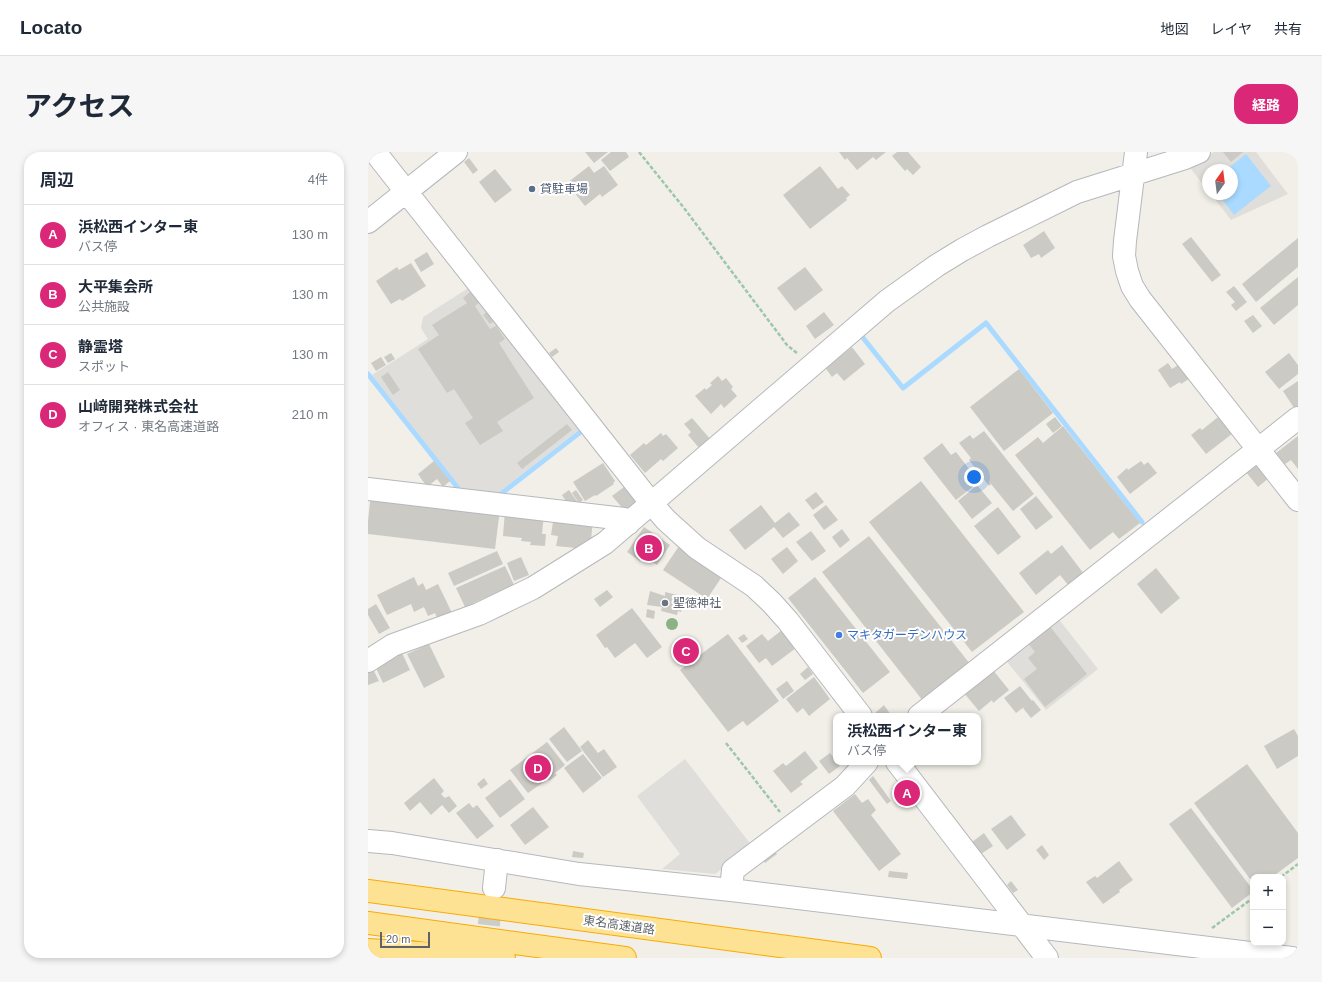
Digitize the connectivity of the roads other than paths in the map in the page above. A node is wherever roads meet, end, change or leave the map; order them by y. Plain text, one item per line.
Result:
1 (375, 152) edge
2 (456, 152) edge
3 (1136, 152) edge
4 (1199, 152) edge
5 (1133, 175) junction
6 (406, 191) junction
7 (368, 222) edge
8 (1298, 418) edge
9 (1258, 449) junction
10 (368, 489) edge
11 (1298, 500) edge
12 (652, 504) junction
13 (628, 524) junction
14 (368, 661) edge
15 (859, 713) edge
16 (923, 713) edge
17 (864, 765) edge
18 (899, 765) edge
19 (368, 841) edge
20 (497, 860) junction
21 (494, 888) tunnel mouth
22 (730, 890) junction
23 (368, 891) edge
24 (368, 923) edge
25 (1021, 924) junction
26 (368, 950) edge
27 (504, 958) edge
28 (625, 958) edge
29 (870, 958) edge
30 (1047, 958) edge
31 (1292, 958) edge

1 - 6 street
2 - 6 street
3 - 5 street
4 - 5 street
5 - 9 street
5 - 12 street
6 - 7 street
6 - 12 street
8 - 9 street
9 - 11 street
9 - 16 street
10 - 13 street
12 - 13 street
12 - 15 street
13 - 14 street
17 - 22 street
18 - 25 street
19 - 20 street
20 - 21 street
20 - 22 street
22 - 25 street
23 - 29 highway, 東名高速道路
24 - 28 highway
25 - 30 street
25 - 31 street
26 - 27 highway

